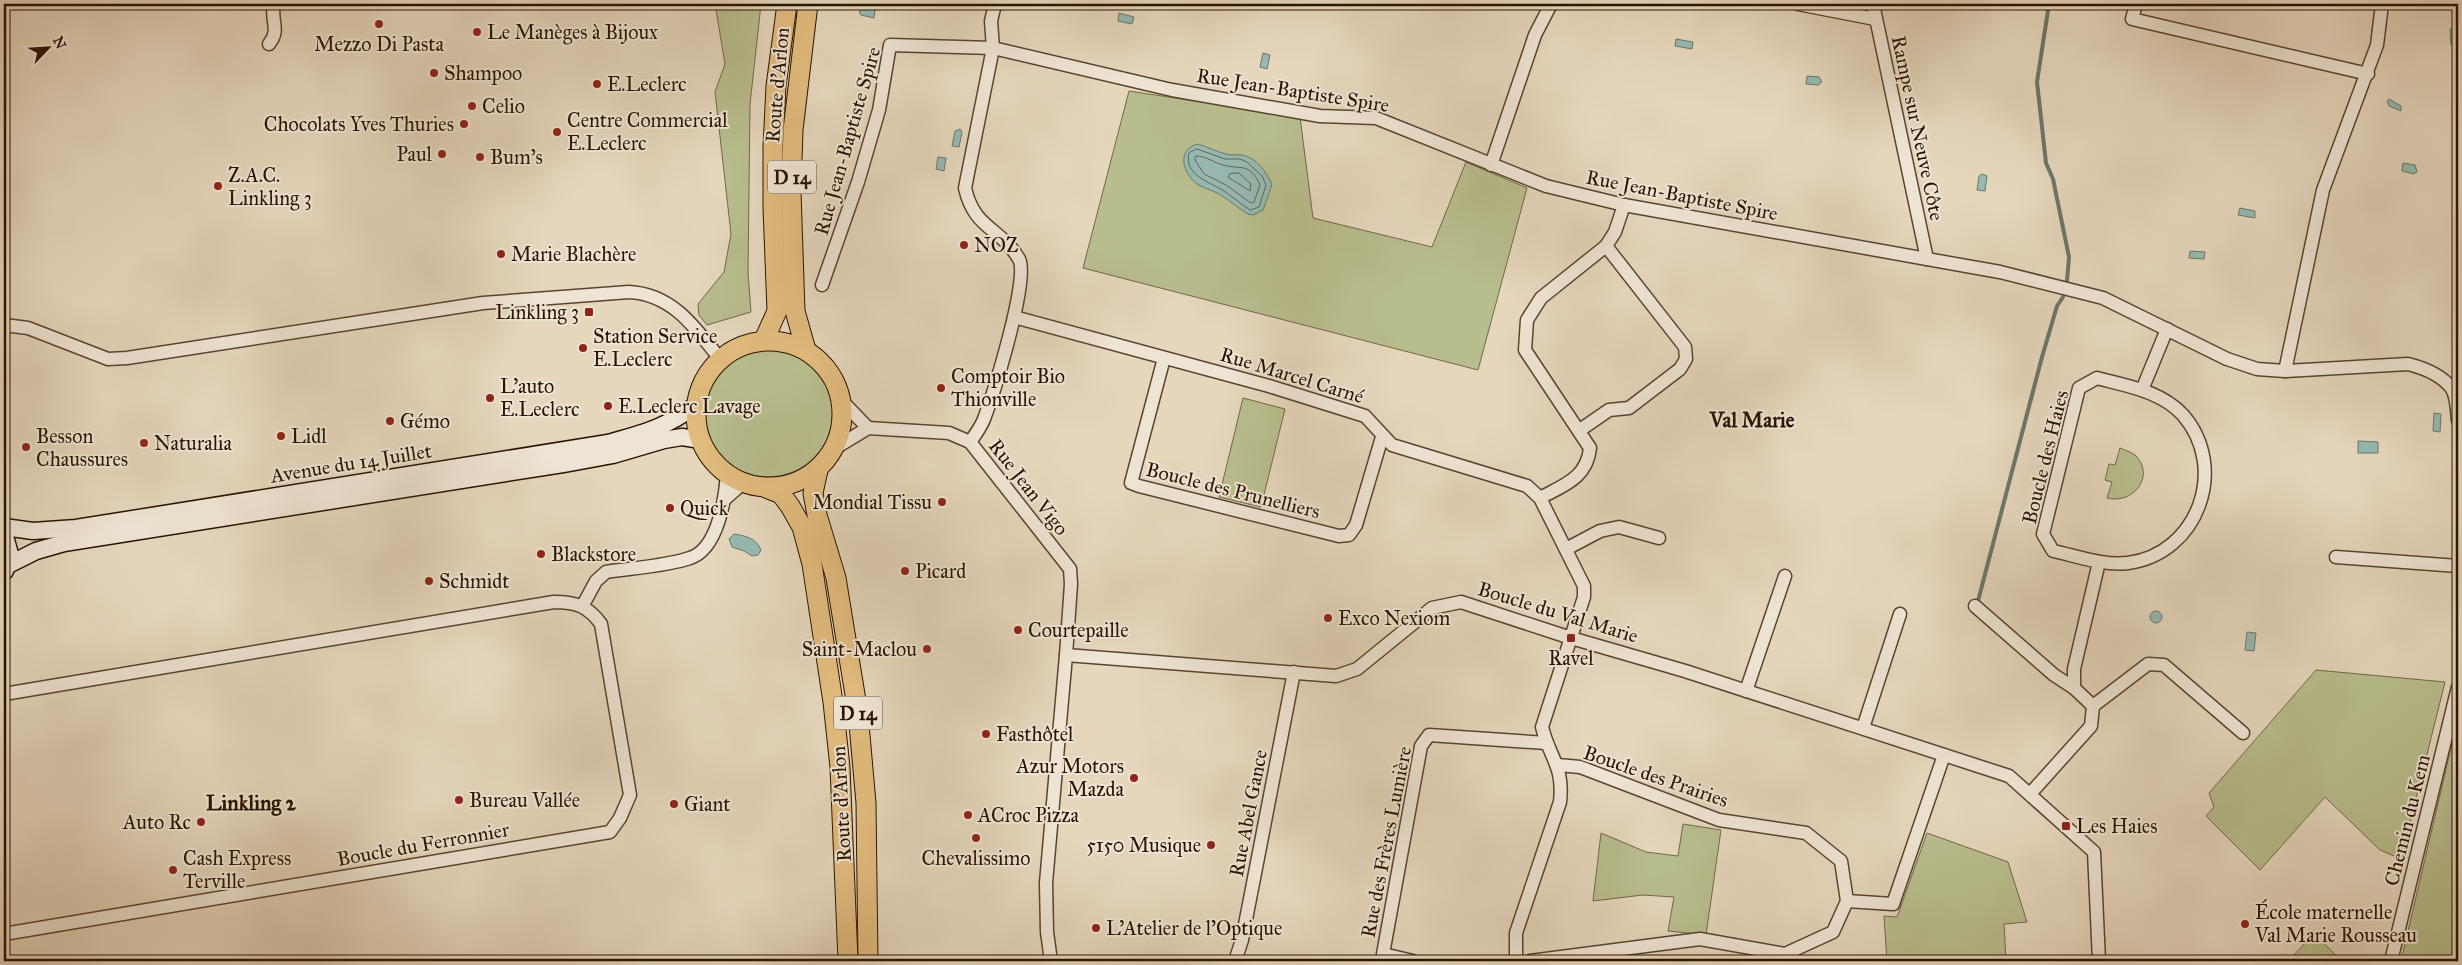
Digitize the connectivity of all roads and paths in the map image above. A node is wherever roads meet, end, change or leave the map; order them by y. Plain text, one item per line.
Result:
1 (274, 4) edge
2 (786, 4) edge
3 (808, 4) edge
4 (995, 4) edge
5 (1551, 4) edge
6 (1798, 4) edge
7 (1873, 4) edge
8 (2136, 4) edge
9 (2382, 4) edge
10 (1875, 19) junction
11 (269, 44) dead end
12 (993, 48) junction
13 (2368, 74) junction
14 (1491, 165) junction
15 (1624, 204) junction
16 (1606, 246) junction
17 (1927, 259) junction
18 (822, 286) dead end
19 (1014, 317) junction
20 (4, 325) edge
21 (2167, 330) junction
22 (764, 340) junction
23 (806, 350) junction
24 (720, 358) junction
25 (1164, 358) junction
26 (2285, 371) junction
27 (2142, 390) junction
28 (841, 400) junction
29 (696, 405) junction
30 (2458, 420) edge
31 (868, 428) junction
32 (1580, 430) junction
33 (1382, 437) junction
34 (701, 440) junction
35 (970, 442) junction
36 (835, 448) junction
37 (818, 470) junction
38 (735, 478) junction
39 (766, 488) junction
40 (1540, 498) junction
41 (4, 527) edge
42 (4, 533) edge
43 (1659, 538) dead end
44 (1566, 549) junction
45 (2336, 557) dead end
46 (2100, 562) junction
47 (2458, 566) edge
48 (6, 570) edge
49 (1785, 576) dead end
50 (583, 606) junction
51 (1976, 606) dead end
52 (1900, 614) dead end
53 (1571, 638) junction
54 (1066, 655) junction
55 (1294, 672) junction
56 (2074, 688) junction
57 (2458, 688) edge
58 (1746, 690) junction
59 (4, 694) edge
60 (2093, 706) junction
61 (1863, 728) junction
62 (2243, 733) dead end
63 (1546, 743) junction
64 (1944, 754) junction
65 (1558, 765) junction
66 (2030, 794) junction
67 (1847, 901) junction
68 (4, 934) edge
69 (848, 961) edge
70 (868, 961) edge
71 (1051, 961) edge
72 (1235, 961) edge
73 (1413, 961) edge
74 (1516, 961) edge
75 (1530, 961) edge
76 (2099, 961) edge
77 (2392, 961) edge

1 - 11 street
2 - 22 main road, Route d'Arlon / D 14
3 - 23 main road, Route d'Arlon / D 14
4 - 12 street
5 - 14 street
6 - 10 street
7 - 10 street, Rampe sur Neuve Côte
8 - 13 street
9 - 13 street
10 - 17 street, Rampe sur Neuve Côte
12 - 14 street, Rue Jean-Baptiste Spire
12 - 18 street, Rue Jean-Baptiste Spire
12 - 19 street
13 - 26 street
14 - 15 street, Rue Jean-Baptiste Spire
15 - 16 street
15 - 17 street, Rue Jean-Baptiste Spire
16 - 32 street
16 - 32 street
17 - 21 street, Rue Jean-Baptiste Spire
19 - 25 street, Rue Marcel Carné
19 - 35 street
20 - 24 street
21 - 26 street, Rue Jean-Baptiste Spire
21 - 27 street
22 - 23 main road
22 - 24 main road
23 - 28 main road
24 - 29 main road
25 - 33 street, Rue Marcel Carné
25 - 33 street, Boucle des Prunelliers
26 - 30 street, Rue Jean-Baptiste Spire
27 - 46 street, Boucle des Haies
27 - 46 street, Boucle des Haies
28 - 31 street
28 - 36 main road
29 - 34 main road
29 - 41 main road, Avenue du 14 Juillet
31 - 35 street, Rue Jean Vigo
31 - 36 street
32 - 40 street
33 - 40 street, Rue Marcel Carné
34 - 38 main road
34 - 48 main road, Avenue du 14 Juillet
35 - 54 street, Rue Jean Vigo
36 - 37 main road
37 - 39 main road
37 - 70 main road, Route d'Arlon / D 14
38 - 39 main road
38 - 50 street
39 - 69 main road, Route d'Arlon / D 14
40 - 44 street, Rue Marcel Carné
42 - 48 main road
43 - 44 street
44 - 53 street, Rue Marcel Carné
45 - 47 street
46 - 56 street
49 - 58 street
50 - 59 street
50 - 68 street, Boucle du Ferronnier
51 - 56 street
52 - 61 street
53 - 55 street, Boucle du Val Marie
53 - 58 street, Boucle du Val Marie
53 - 63 street, Rue Marcel Carné
54 - 55 street, Boucle du Val Marie
54 - 71 street
55 - 72 street, Rue Abel Gance
56 - 60 street
57 - 77 street, Chemin du Kem
58 - 61 street, Boucle du Val Marie
60 - 62 street
60 - 66 street
61 - 64 street, Boucle du Val Marie
63 - 65 street
63 - 73 street, Rue des Frères Lumière
64 - 66 street, Boucle du Val Marie
64 - 67 street
65 - 67 street, Boucle des Prairies
65 - 74 street
66 - 76 street, Boucle du Val Marie
67 - 75 street

